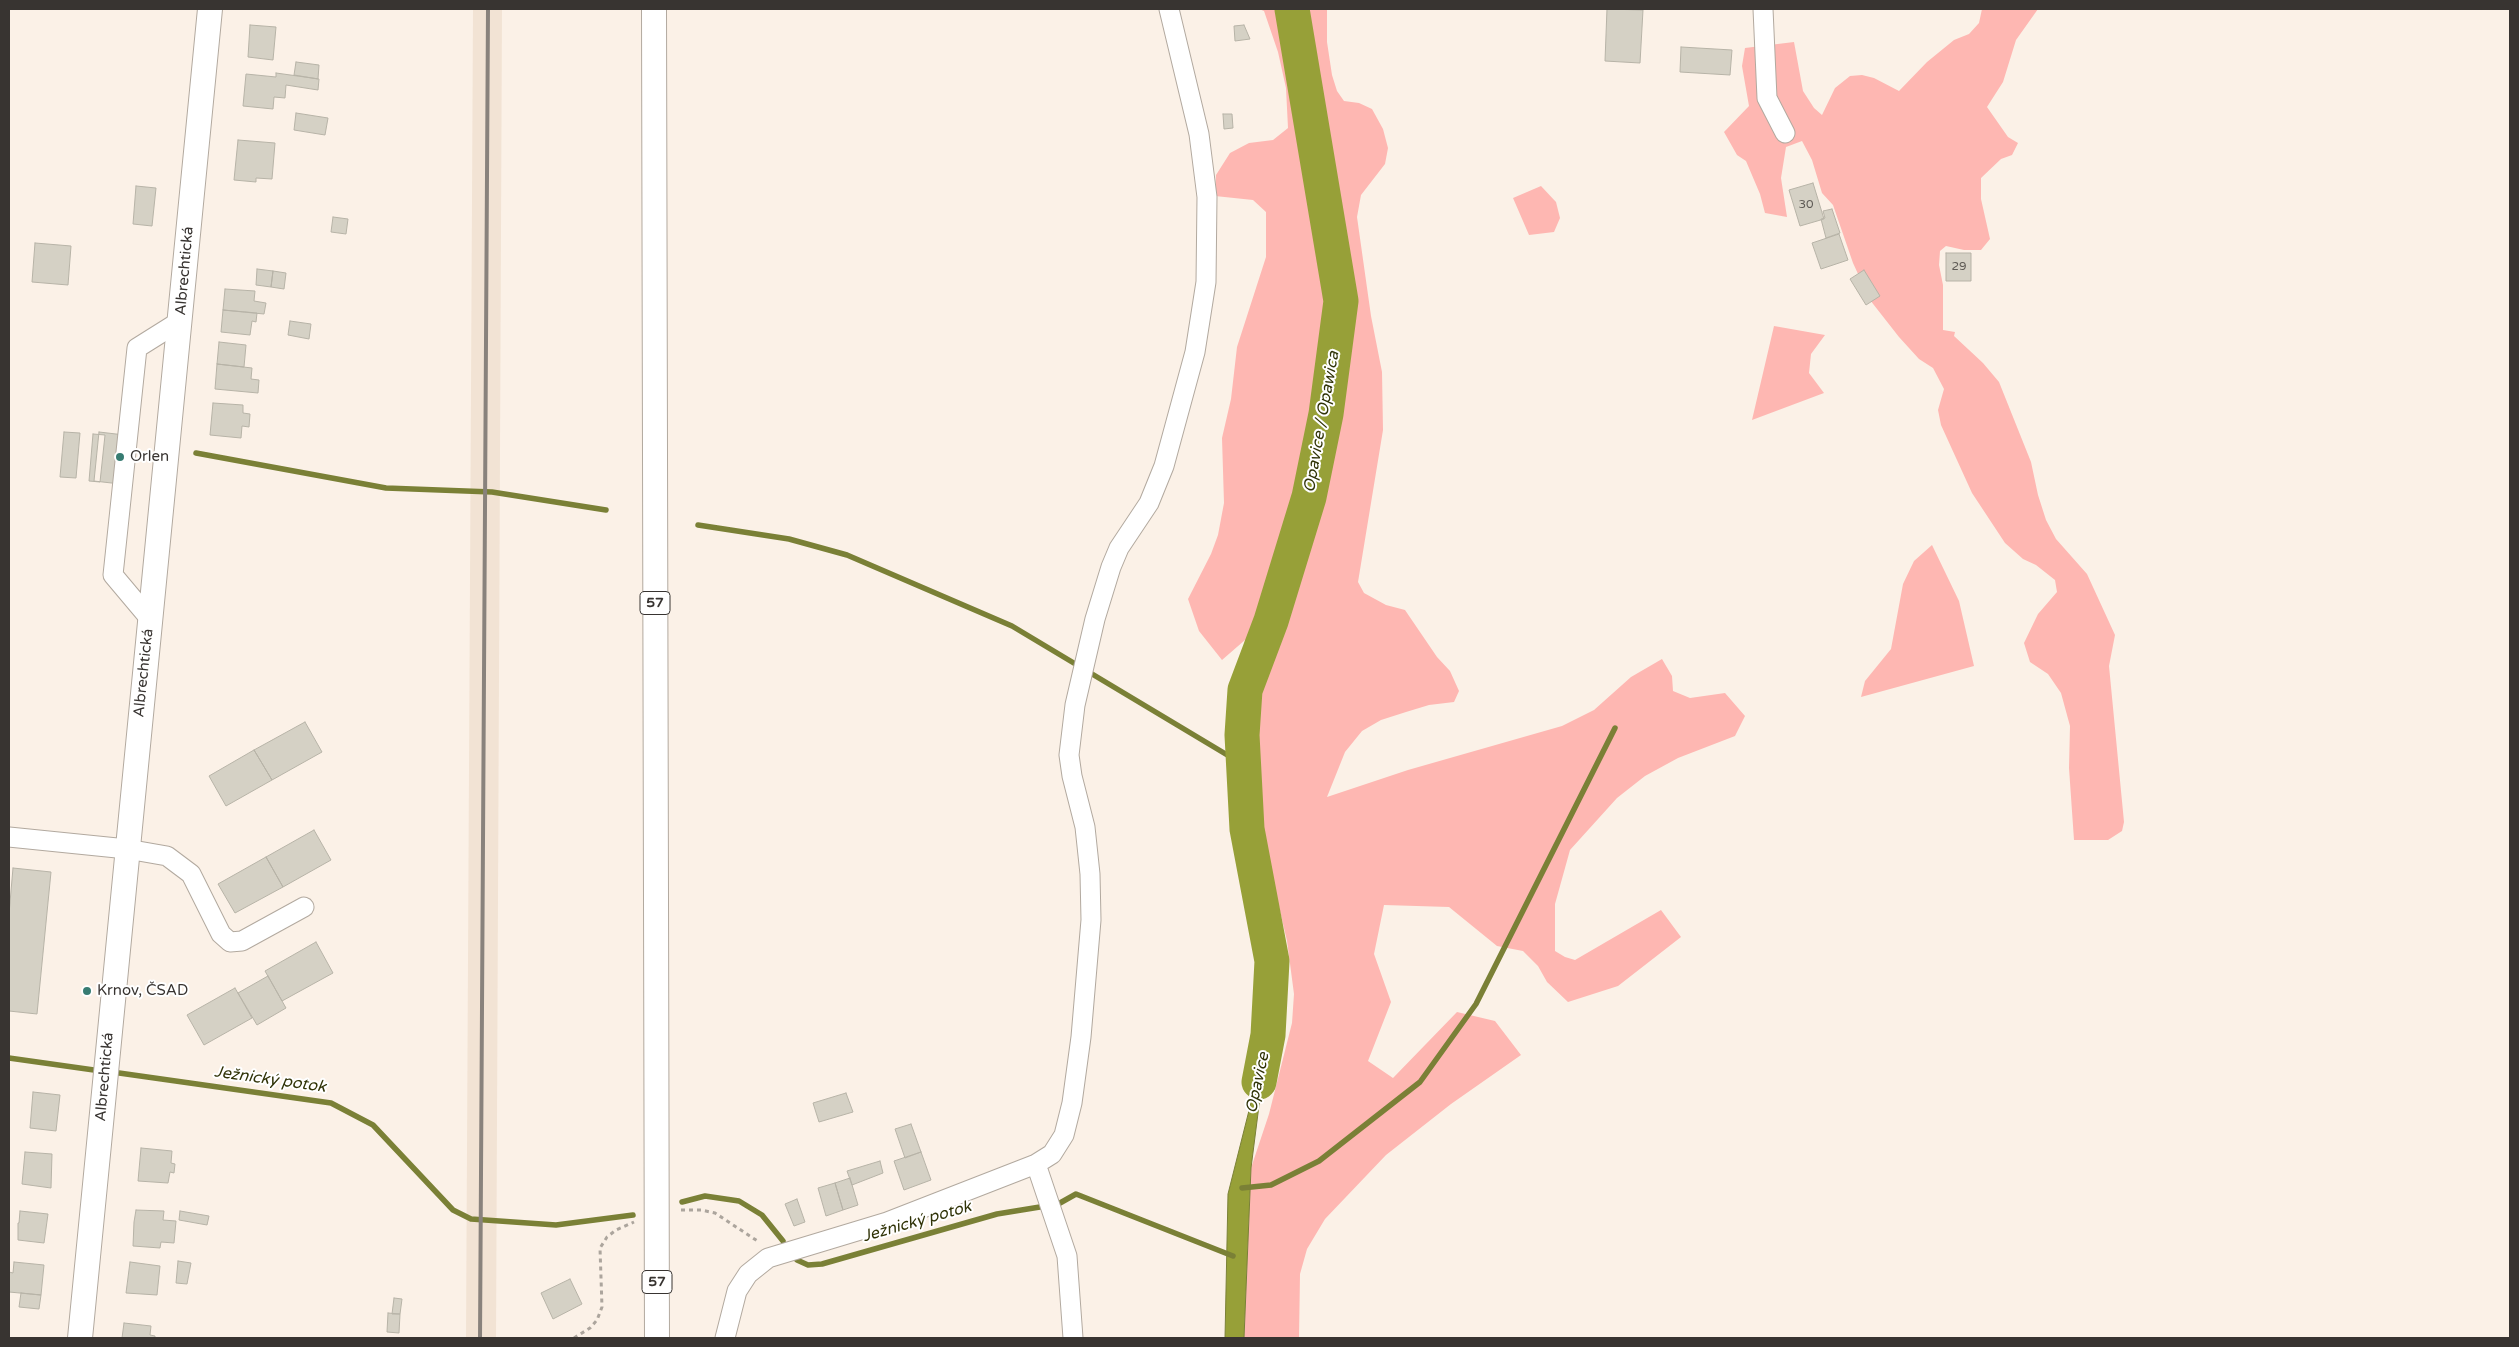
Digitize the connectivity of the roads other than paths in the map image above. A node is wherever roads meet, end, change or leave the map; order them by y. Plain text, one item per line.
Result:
1 (210, 9) edge
2 (654, 9) edge
3 (1169, 9) edge
4 (1762, 9) edge
5 (1785, 133) dead end
6 (180, 321) junction
7 (150, 619) junction
8 (9, 837) edge
9 (127, 849) junction
10 (304, 907) dead end
11 (1036, 1164) junction
12 (80, 1338) edge
13 (657, 1338) edge
14 (725, 1338) edge
15 (1073, 1338) edge

1 - 6 main road, Albrechtická
2 - 13 main road, 57
3 - 11 street
4 - 5 street
6 - 7 main road, Albrechtická
6 - 7 street
7 - 9 main road, Albrechtická
8 - 9 street
9 - 10 street
9 - 12 main road, Albrechtická
11 - 14 street
11 - 15 street

